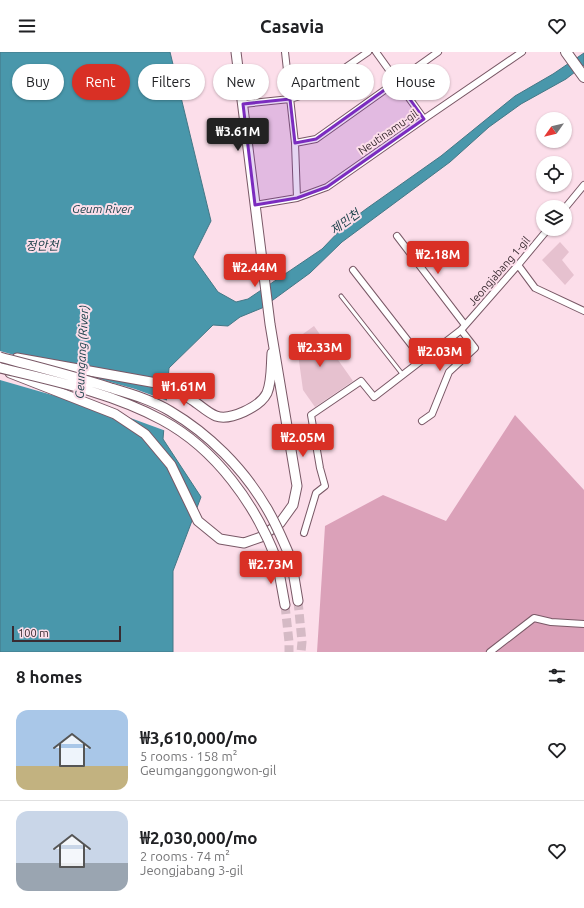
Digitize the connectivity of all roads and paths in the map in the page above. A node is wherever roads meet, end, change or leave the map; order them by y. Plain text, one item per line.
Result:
1 (236, 52) edge
2 (286, 52) edge
3 (368, 52) edge
4 (376, 52) edge
5 (438, 52) edge
6 (522, 52) edge
7 (566, 52) edge
8 (287, 64) edge
9 (351, 64) edge
10 (384, 64) edge
11 (422, 64) edge
12 (584, 78) edge
13 (382, 93) edge
14 (281, 100) edge
15 (290, 100) edge
16 (410, 100) edge
17 (243, 104) junction
18 (424, 119) junction
19 (295, 143) junction
20 (584, 185) edge
21 (297, 198) junction
22 (572, 200) edge
23 (255, 205) junction
24 (397, 236) dead end
25 (542, 236) edge
26 (518, 265) junction
27 (353, 270) dead end
28 (341, 296) dead end
29 (584, 311) edge
30 (463, 328) junction
31 (272, 338) junction
32 (0, 356) edge
33 (423, 360) junction
34 (0, 369) edge
35 (403, 375) junction
36 (422, 421) dead end
37 (304, 533) dead end
38 (298, 601) tunnel mouth
39 (286, 605) tunnel mouth
40 (584, 624) edge
41 (490, 652) edge

1 - 17 main road
2 - 8 street
3 - 9 street
4 - 10 street
5 - 11 street
6 - 18 street, Neutinamu-gil
7 - 12 main road
13 - 19 street
14 - 17 street
15 - 19 street
16 - 18 street
17 - 23 main road
18 - 21 street, Neutinamu-gil
19 - 21 street
20 - 22 street
21 - 23 street, Neutinamu-gil
23 - 31 main road
24 - 30 street, Jeongjabang 1-gil
25 - 26 street, Jeongjabang 1-gil
26 - 29 street
26 - 30 street, Jeongjabang 1-gil
27 - 33 street
28 - 35 lane
30 - 33 street, Jeongjabang 1-gil
30 - 36 street
31 - 32 main road, bridge
31 - 34 main road
32 - 38 main road, bridge
33 - 35 street, Jeongjabang 1-gil
34 - 39 main road, bridge
35 - 37 street, Jeongjabang 1-gil
40 - 41 street

